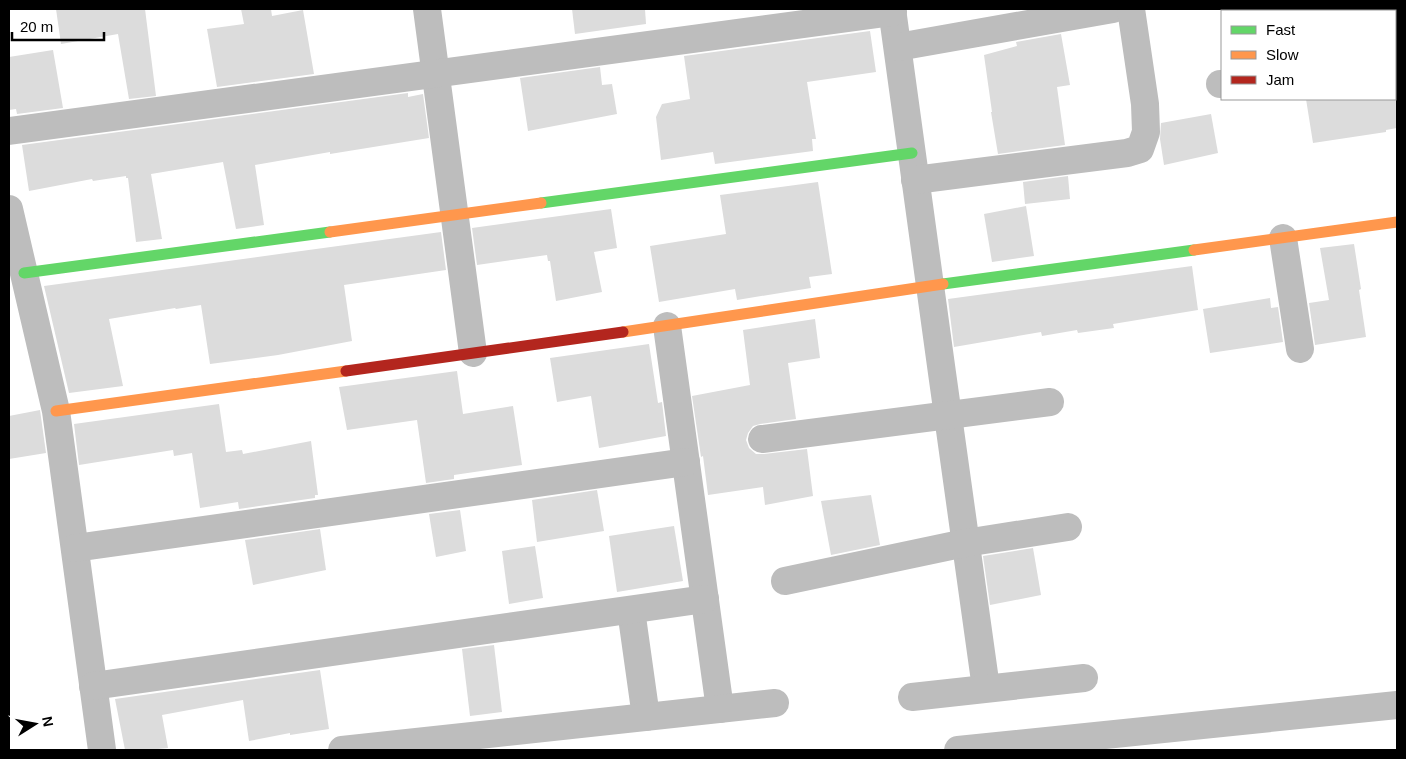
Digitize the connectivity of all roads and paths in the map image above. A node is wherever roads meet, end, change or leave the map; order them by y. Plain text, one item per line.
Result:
1 (427, 9) edge
2 (1113, 9) edge
3 (1131, 9) edge
4 (892, 10) edge
5 (898, 47) junction
6 (436, 73) junction
7 (9, 131) edge
8 (912, 153) junction
9 (915, 180) junction
10 (9, 209) edge
11 (454, 214) junction
12 (1397, 222) edge
13 (1283, 238) junction
14 (24, 273) junction
15 (931, 286) junction
16 (667, 326) junction
17 (1300, 349) dead end
18 (473, 353) junction
19 (1050, 402) dead end
20 (56, 411) junction
21 (948, 415) junction
22 (762, 439) dead end
23 (686, 462) junction
24 (1068, 527) dead end
25 (966, 543) junction
26 (75, 548) junction
27 (785, 581) dead end
28 (705, 599) junction
29 (631, 610) junction
30 (1084, 678) dead end
31 (93, 686) junction
32 (986, 688) junction
33 (912, 697) dead end
34 (775, 703) dead end
35 (1397, 705) edge
36 (720, 709) junction
37 (646, 717) junction
38 (102, 750) edge
39 (342, 750) edge
40 (958, 750) edge

1 - 6 street
2 - 5 street
3 - 9 street
4 - 5 street
4 - 6 street
5 - 8 street
6 - 7 street
6 - 11 street
8 - 9 street
8 - 11 street
9 - 15 street
10 - 14 street
11 - 14 street
11 - 18 street
12 - 13 street
13 - 15 street
13 - 17 street
14 - 20 street
15 - 16 street
15 - 21 street
16 - 18 street
16 - 23 street
18 - 20 street
19 - 21 street
20 - 26 street
21 - 22 street
21 - 25 street
23 - 26 street
23 - 28 street
24 - 25 street
25 - 27 street
25 - 32 street
26 - 31 street
28 - 29 street
28 - 36 street
29 - 31 street
29 - 37 street
30 - 32 street
31 - 38 street
32 - 33 street
34 - 36 street
35 - 40 street
36 - 37 street
37 - 39 street

